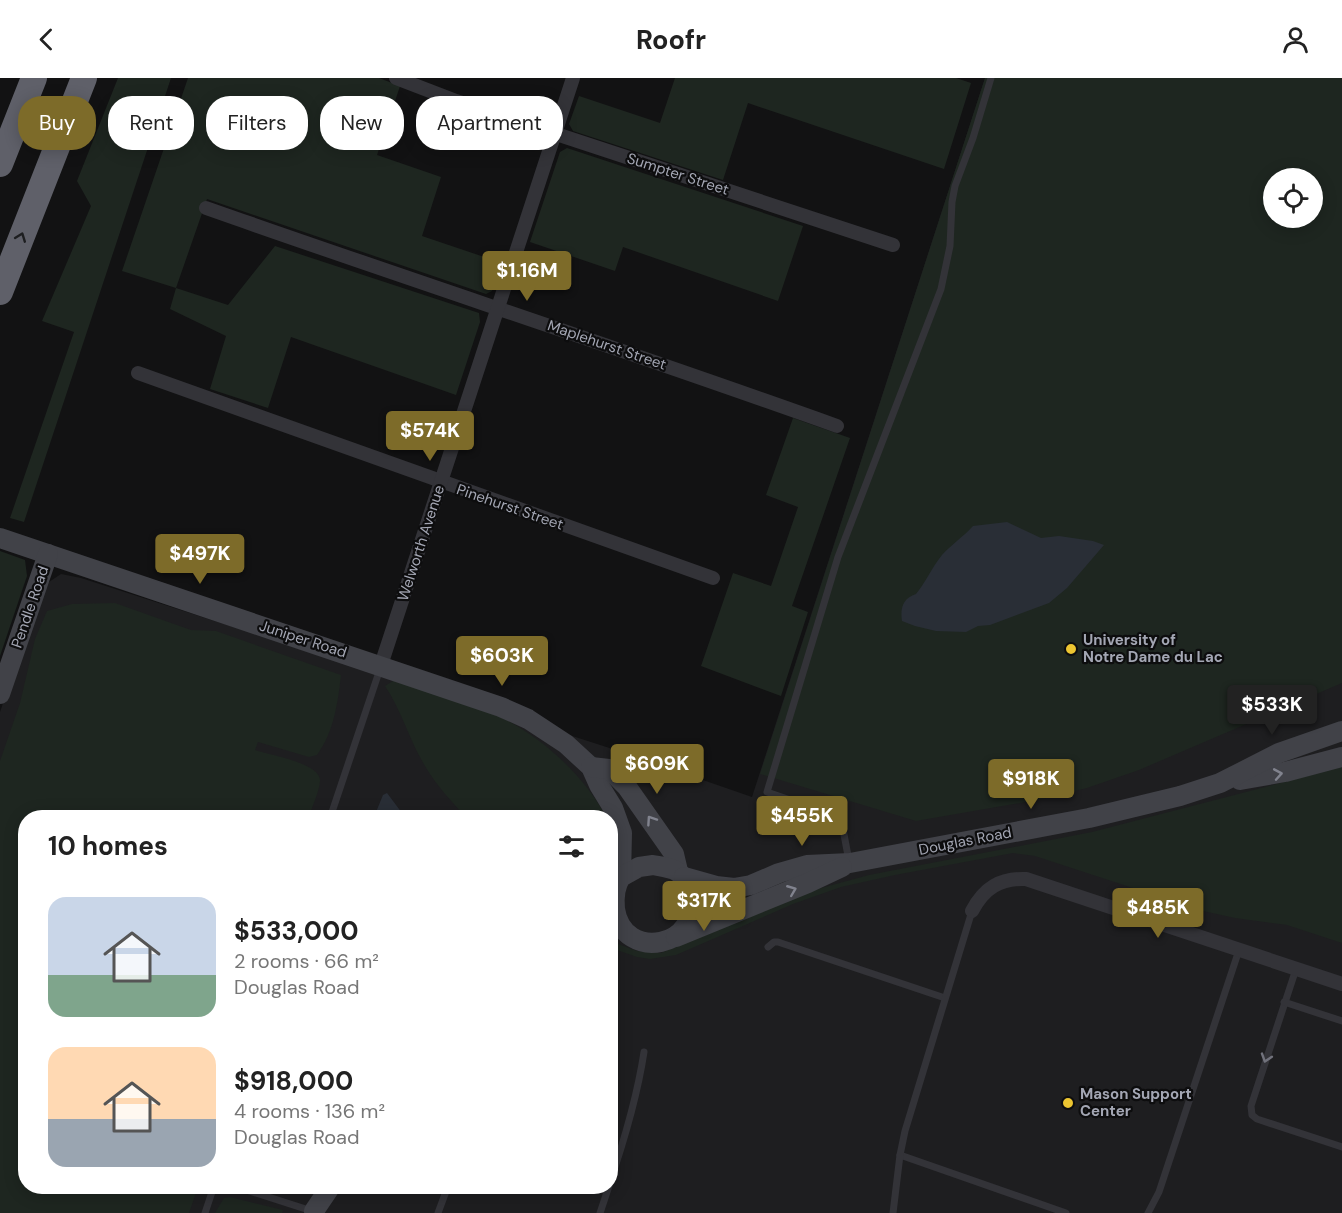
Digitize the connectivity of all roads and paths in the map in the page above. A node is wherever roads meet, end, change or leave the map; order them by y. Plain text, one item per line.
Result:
1 (34, 78) edge
2 (84, 78) edge
3 (396, 78) edge
4 (573, 78) edge
5 (991, 78) edge
6 (443, 96) edge
7 (563, 107) edge
8 (563, 137) edge
9 (549, 150) edge
10 (0, 164) edge
11 (206, 208) dead end
12 (893, 245) dead end
13 (0, 292) edge
14 (498, 308) junction
15 (138, 373) dead end
16 (837, 426) dead end
17 (441, 482) junction
18 (0, 538) edge
19 (48, 554) junction
20 (712, 578) dead end
21 (381, 665) junction
22 (0, 694) edge
23 (1342, 731) edge
24 (1342, 757) edge
25 (591, 767) junction
26 (1220, 783) junction
27 (333, 810) edge
28 (614, 810) edge
29 (618, 822) edge
30 (850, 863) junction
31 (618, 864) edge
32 (681, 874) junction
33 (618, 879) edge
34 (972, 911) joint
35 (618, 920) edge
36 (618, 933) edge
37 (632, 937) junction
38 (676, 937) junction
39 (768, 947) dead end
40 (1239, 950) junction
41 (1296, 969) junction
42 (1342, 984) edge
43 (945, 998) junction
44 (1284, 1002) junction
45 (1342, 1021) edge
46 (644, 1052) dead end
47 (1342, 1147) edge
48 (900, 1155) junction
49 (618, 1160) edge
50 (211, 1194) edge
51 (259, 1194) edge
52 (316, 1194) edge
53 (326, 1194) edge
54 (445, 1194) edge
55 (606, 1194) edge
56 (314, 1212) edge
57 (205, 1213) edge
58 (438, 1213) edge
59 (600, 1213) edge
60 (893, 1213) edge
61 (1066, 1213) edge
62 (1148, 1213) edge

1 - 10 highway
13 -> 2 highway
3 - 6 street, Sumpter Street
4 - 7 street, Welworth Avenue
5 - 30 lane
8 - 12 street, Sumpter Street
9 - 14 street, Welworth Avenue
11 - 14 street, Maplehurst Street
14 - 16 street, Maplehurst Street
14 - 17 street, Welworth Avenue
15 - 17 street, Pinehurst Street
17 - 20 street, Pinehurst Street
17 - 21 street, Welworth Avenue
18 - 19 street, Juniper Road
19 - 21 street, Juniper Road
19 - 22 street, Pendle Road
21 - 25 street, Juniper Road
21 - 27 lane
23 - 26 street, Douglas Road
26 -> 24 street, Douglas Road
25 - 28 street, Juniper Road
32 -> 25 street, Juniper Road
26 - 30 street, Douglas Road
29 - 31 street, Juniper Road
30 - 32 street, Douglas Road
38 -> 30 street, Douglas Road
32 - 33 street
32 - 38 street
34 - 40 street
34 - 43 lane
35 - 37 street
36 - 37 street
37 - 38 street
39 - 43 lane
40 - 41 street
40 - 62 lane
41 - 42 street
41 - 44 lane
43 - 48 lane
44 - 45 lane
44 -> 47 lane
46 - 49 lane
48 - 60 lane
48 - 61 lane
50 - 57 lane
51 - 56 lane
52 - 56 street
53 - 56 street
54 - 58 lane
55 - 59 lane

